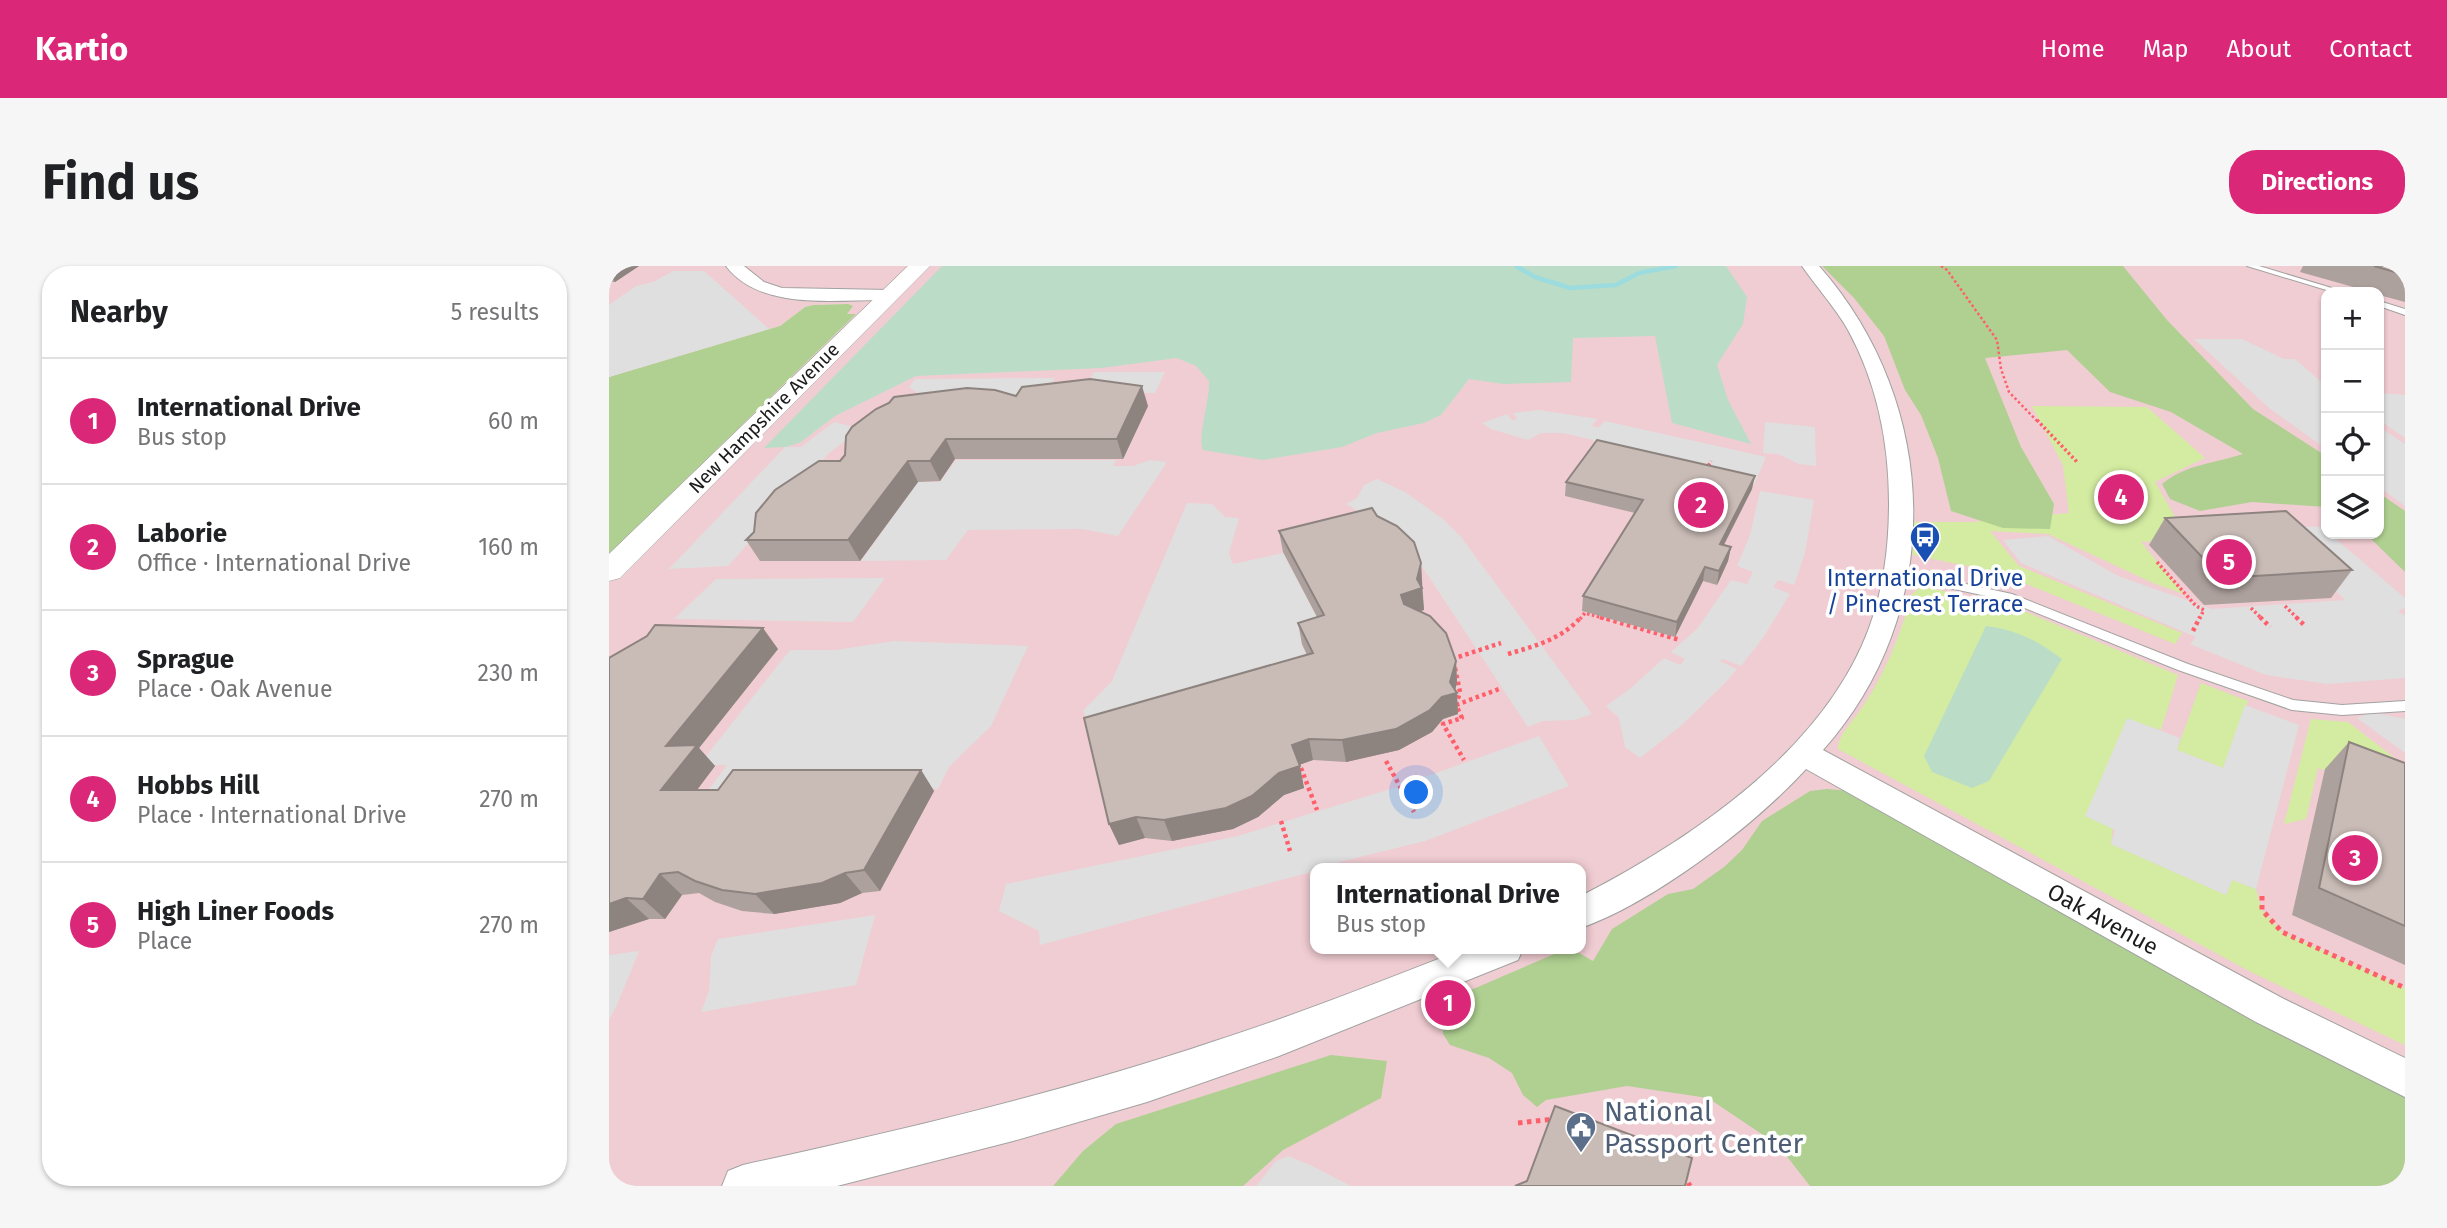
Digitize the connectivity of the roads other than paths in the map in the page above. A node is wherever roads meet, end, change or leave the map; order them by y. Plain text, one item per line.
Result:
1 (734, 266) edge
2 (920, 266) edge
3 (1810, 266) edge
4 (2251, 266) edge
5 (2324, 287) edge
6 (890, 295) junction
7 (2384, 305) edge
8 (2405, 312) edge
9 (609, 571) edge
10 (1897, 573) junction
11 (2405, 706) edge
12 (1804, 754) junction
13 (1586, 910) edge
14 (1493, 954) edge
15 (2405, 1078) edge
16 (837, 1176) edge
17 (743, 1186) edge

1 - 6 street
2 - 6 street, New Hampshire Avenue
3 - 10 street
4 - 5 lane
6 - 9 street, New Hampshire Avenue
7 - 8 lane
10 - 11 lane
10 - 12 street
12 - 13 street
12 - 15 street, Oak Avenue
14 - 16 street
16 - 17 street

